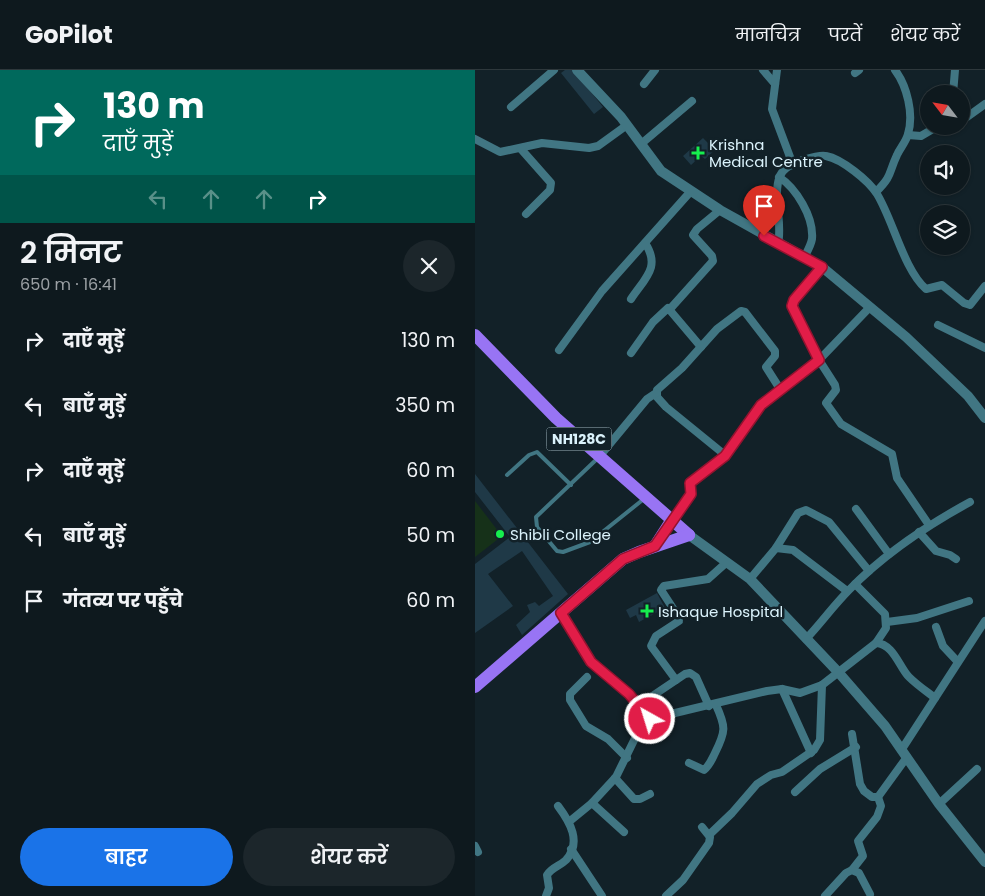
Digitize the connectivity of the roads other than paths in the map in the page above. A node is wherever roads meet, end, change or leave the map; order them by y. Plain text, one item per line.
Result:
1 (554, 70) edge
2 (577, 70) edge
3 (655, 70) edge
4 (763, 70) edge
5 (777, 70) edge
6 (895, 70) edge
7 (955, 70) edge
8 (644, 84) dead end
9 (775, 84) junction
10 (954, 85) edge
11 (692, 101) dead end
12 (985, 104) edge
13 (511, 107) dead end
14 (970, 115) edge
15 (627, 125) junction
16 (908, 135) junction
17 (923, 135) edge
18 (475, 139) edge
19 (641, 144) junction
20 (521, 149) junction
21 (793, 165) junction
22 (779, 177) junction
23 (691, 191) junction
24 (876, 192) junction
25 (720, 210) junction
26 (526, 214) dead end
27 (645, 243) junction
28 (778, 244) junction
29 (804, 258) junction
30 (822, 267) junction
31 (985, 286) edge
32 (631, 299) dead end
33 (870, 307) junction
34 (670, 309) junction
35 (938, 325) dead end
36 (475, 335) edge
37 (701, 346) junction
38 (985, 348) edge
39 (559, 350) dead end
40 (631, 353) dead end
41 (819, 360) junction
42 (780, 389) junction
43 (656, 393) junction
44 (985, 418) edge
45 (725, 456) junction
46 (599, 457) junction
47 (507, 475) dead end
48 (571, 485) junction
49 (645, 498) junction
50 (969, 502) dead end
51 (856, 510) dead end
52 (671, 521) junction
53 (929, 525) junction
54 (919, 532) junction
55 (689, 536) junction
56 (655, 546) junction
57 (776, 548) junction
58 (889, 554) junction
59 (956, 559) dead end
60 (727, 562) junction
61 (869, 571) junction
62 (749, 579) junction
63 (855, 584) junction
64 (847, 591) junction
65 (969, 601) dead end
66 (561, 613) junction
67 (887, 622) junction
68 (984, 626) edge
69 (937, 627) dead end
70 (806, 639) junction
71 (876, 644) junction
72 (957, 661) junction
73 (839, 673) junction
74 (587, 677) dead end
75 (675, 680) junction
76 (822, 685) junction
77 (475, 687) edge
78 (782, 689) junction
79 (935, 698) junction
80 (639, 705) junction
81 (712, 706) junction
82 (650, 719) junction
83 (852, 734) dead end
84 (856, 747) junction
85 (811, 753) junction
86 (904, 753) junction
87 (627, 758) junction
88 (689, 763) dead end
89 (977, 769) dead end
90 (615, 778) junction
91 (795, 792) dead end
92 (650, 794) dead end
93 (878, 797) junction
94 (592, 803) junction
95 (939, 804) junction
96 (559, 806) dead end
97 (570, 821) junction
98 (701, 827) dead end
99 (625, 832) dead end
100 (709, 835) junction
101 (571, 849) junction
102 (985, 862) edge
103 (852, 870) junction
104 (870, 894) dead end
105 (546, 896) edge
106 (602, 896) edge
107 (666, 896) edge
108 (825, 896) edge

1 - 13 street
2 - 15 street
3 - 8 street
4 - 9 street
5 - 9 street
6 - 16 street
7 - 10 street
9 - 21 street
11 - 19 street
12 - 14 street
15 - 19 street
15 - 20 street
16 - 17 street
16 - 24 street
18 - 20 street
19 - 23 street
20 - 26 street
21 - 22 street
21 - 24 street
22 - 28 street
22 - 29 street
23 - 25 street
23 - 27 street
24 - 31 street
25 - 28 street
25 - 34 street
27 - 32 street
27 - 39 street
28 - 29 street
29 - 30 street
30 - 33 street
30 - 41 street
33 - 41 street
33 - 44 street
34 - 37 street
34 - 40 street
35 - 38 street
36 - 46 highway, NH128C
37 - 42 street
37 - 43 street
41 - 42 street
41 - 53 street
42 - 45 street
43 - 45 street
43 - 46 street
45 - 52 street
46 - 48 lane
46 - 49 highway, NH128C
47 - 48 lane
48 - 49 lane
49 - 52 highway, NH128C
50 - 53 street
51 - 58 street
52 - 55 highway, NH128C
52 - 56 highway
53 - 54 street
54 - 58 street
54 - 59 street
55 - 56 highway
55 - 60 street
56 - 66 highway
57 - 61 street
57 - 62 street
57 - 64 street
58 - 61 street
60 - 62 street
60 - 75 street
61 - 63 street
62 - 70 street
63 - 64 street
63 - 67 street
64 - 70 street
65 - 67 street
66 - 77 highway
66 - 80 street
67 - 71 street
68 - 72 street
69 - 72 street
70 - 73 street
71 - 73 street
71 - 79 street
72 - 79 street
73 - 76 street
73 - 86 street
74 - 87 street
75 - 80 street
75 - 81 street
76 - 78 street
76 - 85 street
78 - 81 street
78 - 85 street
79 - 86 street
80 - 82 street
81 - 82 street
81 - 88 street
82 - 87 street
83 - 84 street
84 - 91 street
84 - 93 street
85 - 100 street
86 - 93 street
86 - 95 street
87 - 90 street
89 - 95 street
90 - 92 street
90 - 94 street
93 - 103 street
94 - 97 street
94 - 99 street
95 - 102 street
96 - 97 street
97 - 101 street
98 - 100 street
100 - 107 street
101 - 105 street
101 - 106 street
103 - 104 street
103 - 108 street

